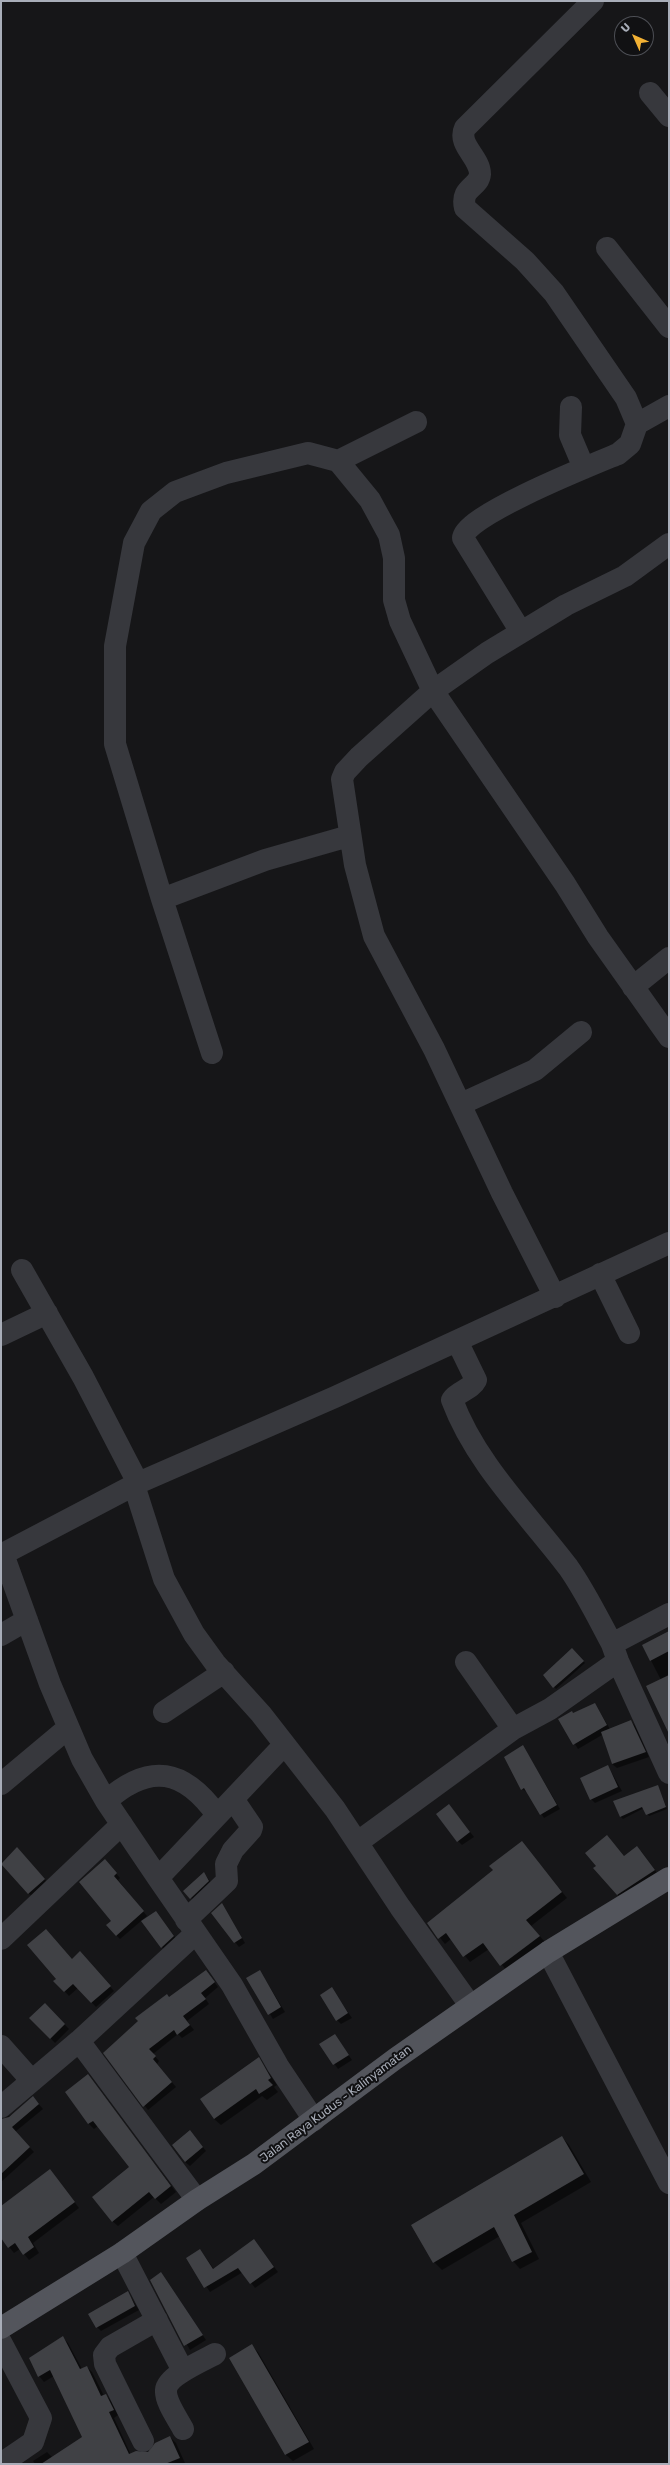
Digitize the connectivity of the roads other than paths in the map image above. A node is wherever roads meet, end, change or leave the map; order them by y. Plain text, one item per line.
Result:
1 (593, 1) edge
2 (650, 93) dead end
3 (669, 116) edge
4 (607, 248) dead end
5 (668, 323) edge
6 (669, 406) edge
7 (571, 407) dead end
8 (416, 422) dead end
9 (637, 424) junction
10 (338, 461) junction
11 (584, 468) junction
12 (669, 544) edge
13 (521, 632) junction
14 (433, 691) junction
15 (349, 836) junction
16 (162, 898) junction
17 (669, 958) edge
18 (633, 987) junction
19 (581, 1032) dead end
20 (669, 1037) edge
21 (212, 1053) dead end
22 (461, 1104) junction
23 (669, 1243) edge
24 (22, 1270) dead end
25 (600, 1274) junction
26 (555, 1296) junction
27 (47, 1313) junction
28 (629, 1333) dead end
29 (1, 1335) edge
30 (457, 1341) junction
31 (136, 1484) junction
32 (2, 1555) edge
33 (669, 1614) edge
34 (27, 1620) junction
35 (1, 1636) edge
36 (615, 1652) junction
37 (466, 1662) dead end
38 (224, 1672) junction
39 (164, 1712) dead end
40 (68, 1728) junction
41 (513, 1729) junction
42 (284, 1745) junction
43 (669, 1773) edge
44 (1, 1784) edge
45 (233, 1799) junction
46 (106, 1801) junction
47 (218, 1815) junction
48 (122, 1824) junction
49 (358, 1842) junction
50 (158, 1878) junction
51 (669, 1878) edge
52 (191, 1926) junction
53 (1, 1939) edge
54 (548, 1952) junction
55 (470, 2006) junction
56 (78, 2041) junction
57 (1, 2046) edge
58 (32, 2081) junction
59 (1, 2107) edge
60 (314, 2120) junction
61 (669, 2182) edge
62 (197, 2200) junction
63 (122, 2253) junction
64 (157, 2320) junction
65 (1, 2328) edge
66 (1, 2342) edge
67 (215, 2354) dead end
68 (183, 2371) junction
69 (183, 2429) dead end
70 (143, 2441) dead end
71 (1, 2464) edge

1 - 9 street
2 - 3 street
4 - 5 street
6 - 9 street
7 - 11 street
8 - 10 street
9 - 11 street
10 - 14 street
10 - 16 street
11 - 13 street
12 - 13 street
13 - 14 street
14 - 15 street
14 - 18 street
15 - 16 street
15 - 22 street
16 - 21 street
17 - 18 street
18 - 20 street
19 - 22 street
22 - 26 street
23 - 25 street
24 - 27 street
25 - 26 street
25 - 28 street
26 - 30 street
27 - 29 street
27 - 31 street
30 - 31 street
30 - 36 street
31 - 32 street
31 - 38 street
32 - 34 street
33 - 36 street
34 - 35 street
34 - 40 street
36 - 41 street
36 - 43 street
37 - 41 street
38 - 39 street
38 - 42 street
40 - 44 street
40 - 46 street
41 - 49 street
42 - 45 street
42 - 49 street
45 - 47 street
45 - 52 street
46 - 47 street
46 - 48 street
47 - 50 street
48 - 50 street
48 - 53 street
49 - 55 street
50 - 52 street
51 - 54 main road, Jalan Raya Kudus - Kalinyamatan
52 - 56 street
52 - 60 street
54 - 55 main road, Jalan Raya Kudus - Kalinyamatan
54 - 61 street
55 - 60 main road, Jalan Raya Kudus - Kalinyamatan
56 - 58 street
56 - 62 street
57 - 58 street
58 - 59 street
60 - 62 main road, Jalan Raya Kudus - Kalinyamatan
62 - 63 main road, Jalan Raya Kudus - Kalinyamatan
63 - 64 street
63 - 65 main road, Jalan Raya Kudus - Kalinyamatan
64 - 68 street
64 - 70 street
66 - 71 street
67 - 68 street
68 - 69 street

